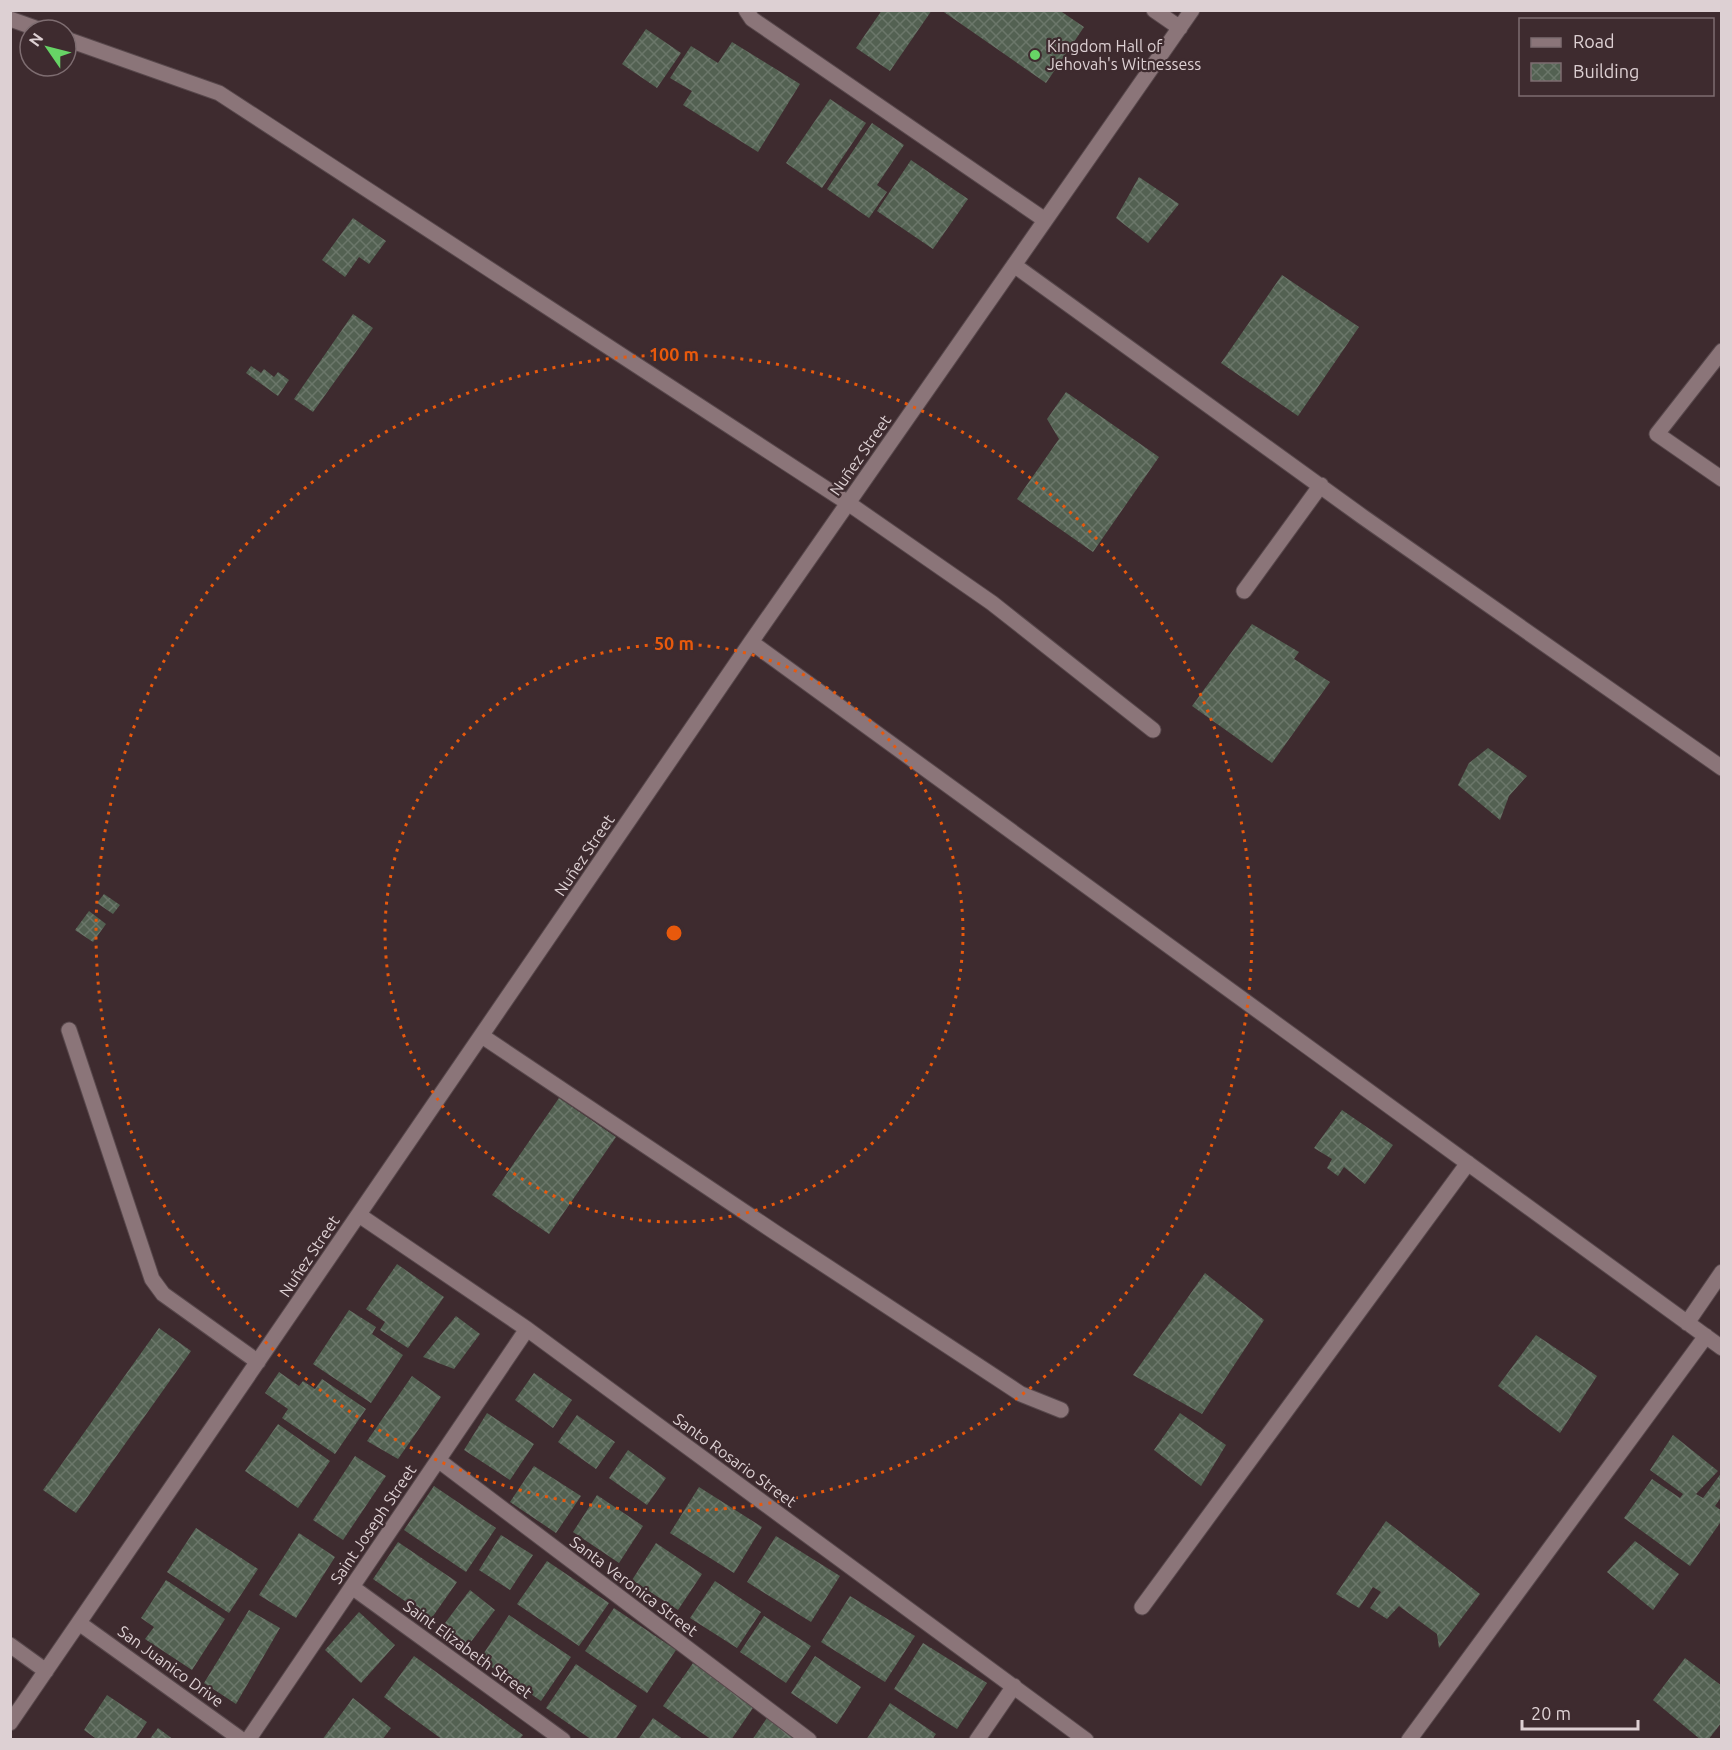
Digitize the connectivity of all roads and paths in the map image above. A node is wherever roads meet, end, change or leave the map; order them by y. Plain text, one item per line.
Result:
1 (746, 10) edge
2 (1154, 10) edge
3 (1192, 10) edge
4 (1180, 28) junction
5 (78, 43) edge
6 (1046, 220) junction
7 (1014, 265) junction
8 (1722, 351) edge
9 (1722, 479) edge
10 (1321, 485) junction
11 (848, 503) junction
12 (1244, 591) dead end
13 (751, 642) junction
14 (1153, 730) dead end
15 (1722, 768) edge
16 (69, 1030) dead end
17 (482, 1036) junction
18 (1468, 1163) junction
19 (359, 1215) junction
20 (1722, 1272) edge
21 (1687, 1323) junction
22 (526, 1329) junction
23 (1706, 1336) junction
24 (1722, 1348) edge
25 (258, 1362) junction
26 (1061, 1410) dead end
27 (438, 1460) junction
28 (352, 1587) junction
29 (1142, 1607) dead end
30 (79, 1623) junction
31 (10, 1645) edge
32 (46, 1671) junction
33 (1014, 1686) junction
34 (10, 1723) edge
35 (242, 1740) edge
36 (248, 1740) edge
37 (563, 1740) edge
38 (809, 1740) edge
39 (977, 1740) edge
40 (1086, 1740) edge
41 (1409, 1740) edge

1 - 6 street
2 - 4 street
3 - 4 street, Nuñez Street
4 - 6 street, Nuñez Street
5 - 11 street
6 - 7 street, Nuñez Street
7 - 10 street
7 - 11 street, Nuñez Street
8 - 9 street
10 - 12 street
10 - 15 street
11 - 13 street, Nuñez Street
11 - 14 street
13 - 17 street, Nuñez Street
13 - 18 street
16 - 25 street
17 - 19 street, Nuñez Street
17 - 26 street
18 - 21 street
18 - 29 street
19 - 22 street, Santo Rosario Street
19 - 25 street, Nuñez Street
20 - 21 street
21 - 23 street
22 - 27 street, Saint Joseph Street
22 - 33 street, Santo Rosario Street
23 - 24 street
23 - 41 street
25 - 30 street, Nuñez Street
27 - 28 street, Saint Joseph Street
27 - 38 street, Santa Veronica Street
28 - 36 street, Saint Joseph Street
28 - 37 street, Saint Elizabeth Street
30 - 32 street, Nuñez Street
30 - 35 street, San Juanico Drive
31 - 32 street
32 - 34 street, Nuñez Street
33 - 39 street
33 - 40 street, Santo Rosario Street

